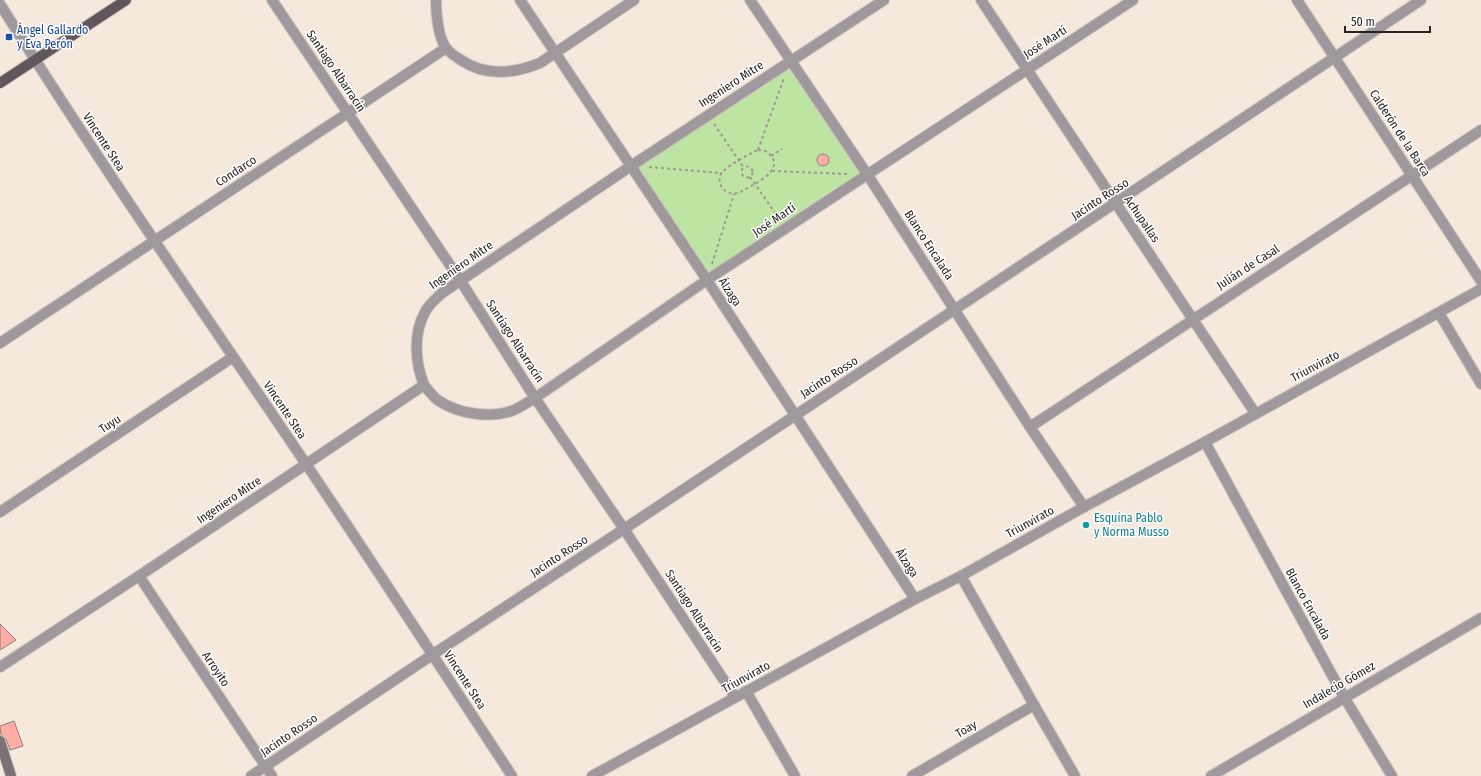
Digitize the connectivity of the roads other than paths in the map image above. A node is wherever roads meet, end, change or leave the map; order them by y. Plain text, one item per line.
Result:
1 (126, 0) edge
2 (272, 0) edge
3 (436, 0) edge
4 (520, 0) edge
5 (634, 0) edge
6 (750, 0) edge
7 (884, 0) edge
8 (981, 0) edge
9 (1133, 0) edge
10 (1297, 0) edge
11 (1421, 0) edge
12 (0, 4) edge
13 (446, 48) junction
14 (556, 53) junction
15 (1335, 57) junction
16 (35, 60) junction
17 (791, 60) junction
18 (1027, 70) junction
19 (0, 83) edge
20 (348, 113) junction
21 (1481, 130) edge
22 (631, 166) junction
23 (867, 174) junction
24 (1412, 175) junction
25 (1116, 204) junction
26 (154, 241) junction
27 (460, 280) junction
28 (707, 280) junction
29 (1481, 281) edge
30 (1481, 289) edge
31 (955, 309) junction
32 (1439, 313) junction
33 (1193, 320) junction
34 (0, 343) edge
35 (233, 357) junction
36 (1481, 384) edge
37 (424, 385) junction
38 (535, 398) junction
39 (1256, 413) junction
40 (795, 415) junction
41 (1030, 427) junction
42 (1205, 442) junction
43 (306, 464) junction
44 (1084, 507) junction
45 (0, 512) edge
46 (624, 529) junction
47 (139, 576) junction
48 (961, 576) junction
49 (915, 599) junction
50 (1481, 618) edge
51 (432, 655) junction
52 (0, 667) edge
53 (746, 691) junction
54 (735, 697) junction
55 (1344, 697) junction
56 (1034, 705) junction
57 (0, 742) edge
58 (265, 767) junction
59 (11, 776) edge
60 (251, 776) edge
61 (272, 776) edge
62 (512, 776) edge
63 (592, 776) edge
64 (795, 776) edge
65 (912, 776) edge
66 (1075, 776) edge
67 (1211, 776) edge
68 (1392, 776) edge

1 - 16 main road
2 - 20 street, Santiago Albarracín
3 - 13 street
4 - 14 street, Álzaga
5 - 14 street
6 - 17 street, Blanco Encalada
7 - 17 street, Ingeniero Mitre
8 - 18 street, Achupallas
9 - 18 street, José Martí
10 - 15 street, Calderón de la Barca
11 - 15 street, Jacinto Rosso
12 - 16 street, Vincente Stea
13 - 14 street
13 - 20 street, Condarco
14 - 22 street, Álzaga
15 - 24 street, Calderón de la Barca
15 - 25 street, Jacinto Rosso
16 - 19 main road
16 - 26 street, Vincente Stea
17 - 22 street, Ingeniero Mitre
17 - 23 street, Blanco Encalada
18 - 23 street, José Martí
18 - 25 street, Achupallas
20 - 26 street, Condarco
20 - 27 street, Santiago Albarracín
21 - 24 street, Julián de Casal
22 - 27 street, Ingeniero Mitre
22 - 28 street, Álzaga
23 - 28 street, José Martí
23 - 31 street, Blanco Encalada
24 - 29 street, Calderón de la Barca
24 - 33 street, Julián de Casal
25 - 31 street, Jacinto Rosso
25 - 33 street, Achupallas
26 - 34 street, Condarco
26 - 35 street, Vincente Stea
27 - 37 street, Ingeniero Mitre
27 - 38 street, Santiago Albarracín
28 - 38 street, José Martí
28 - 40 street, Álzaga
30 - 32 street, Triunvirato
31 - 40 street, Jacinto Rosso
31 - 41 street, Blanco Encalada
32 - 36 street
32 - 39 street, Triunvirato
33 - 39 street, Achupallas
33 - 41 street, Julián de Casal
35 - 43 street, Vincente Stea
35 - 45 street, Tuyu
37 - 38 street, José Martí
37 - 43 street, Ingeniero Mitre
38 - 46 street, Santiago Albarracín
39 - 42 street, Triunvirato
40 - 46 street, Jacinto Rosso
40 - 49 street, Álzaga
41 - 44 street, Blanco Encalada
42 - 44 street, Triunvirato
42 - 55 street, Blanco Encalada
43 - 47 street, Ingeniero Mitre
43 - 51 street, Vincente Stea
44 - 48 street, Triunvirato
46 - 51 street, Jacinto Rosso
46 - 54 street, Santiago Albarracín
47 - 52 street, Ingeniero Mitre
47 - 58 street, Arroyito
48 - 49 street, Triunvirato
48 - 56 street
49 - 53 street, Triunvirato
50 - 55 street, Indalecio Gómez
51 - 58 street, Jacinto Rosso
51 - 62 street, Vincente Stea
53 - 54 street, Triunvirato
53 - 64 street
54 - 63 street, Triunvirato
55 - 67 street, Indalecio Gómez
55 - 68 street, Blanco Encalada
56 - 65 street, Toay
56 - 66 street
57 - 59 main road
58 - 60 street, Jacinto Rosso
58 - 61 street, Arroyito

